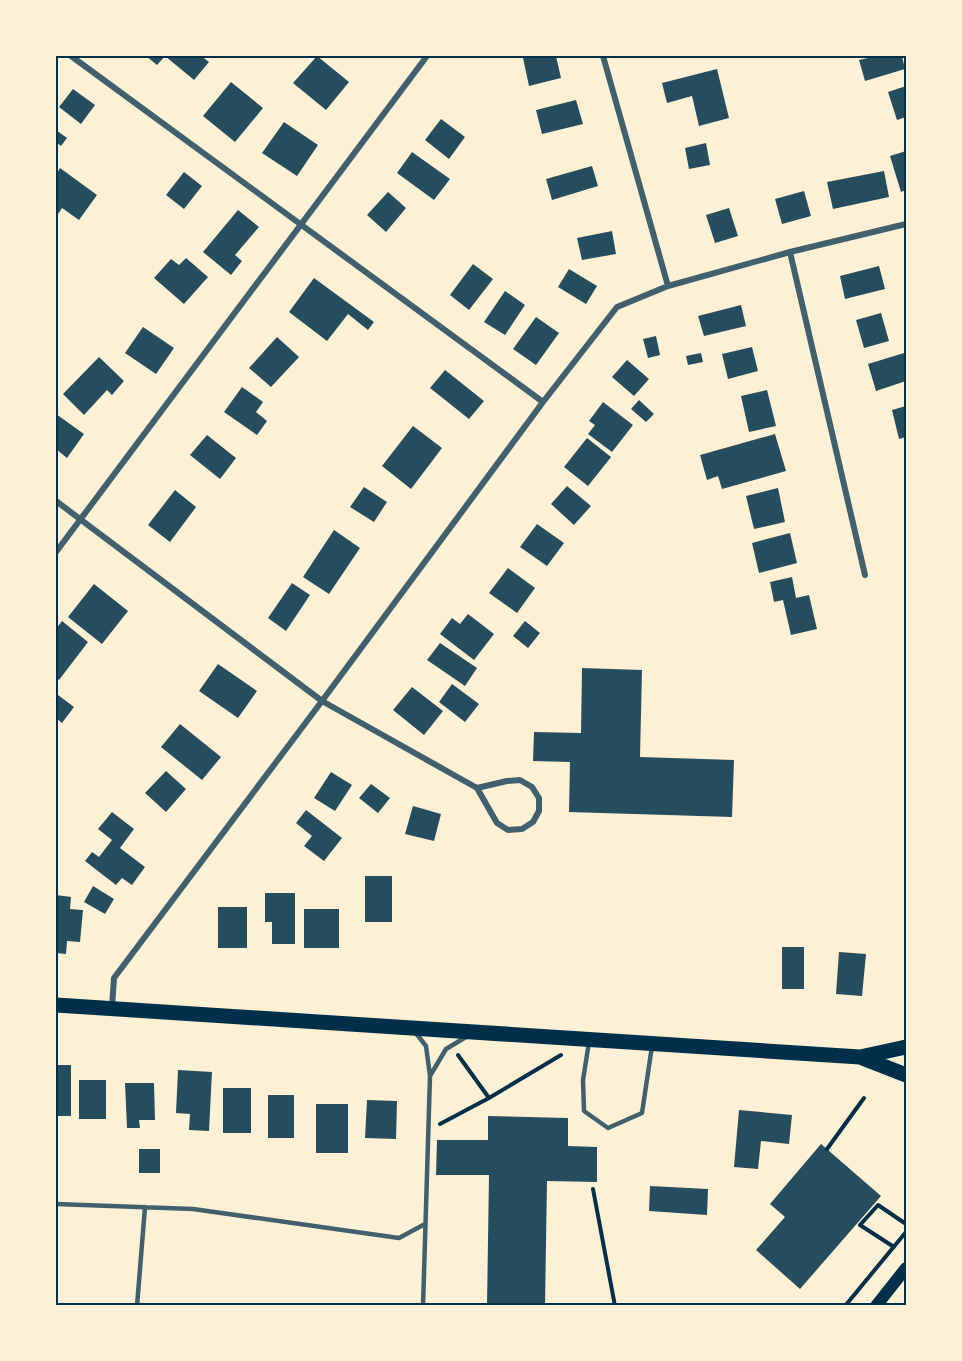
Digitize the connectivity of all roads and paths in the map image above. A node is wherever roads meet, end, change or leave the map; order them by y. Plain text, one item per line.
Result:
1 (71, 56) edge
2 (427, 56) edge
3 (603, 56) edge
4 (300, 223) junction
5 (906, 224) edge
6 (790, 252) junction
7 (668, 285) junction
8 (543, 402) junction
9 (56, 501) edge
10 (80, 520) junction
11 (56, 552) edge
12 (865, 575) dead end
13 (322, 701) junction
14 (477, 788) junction
15 (56, 1005) edge
16 (112, 1010) junction
17 (412, 1028) junction
18 (476, 1031) junction
19 (589, 1039) junction
20 (653, 1042) junction
21 (452, 1046) junction
22 (906, 1047) edge
23 (860, 1057) junction
24 (906, 1075) edge
25 (430, 1076) junction
26 (489, 1098) junction
27 (864, 1098) dead end
28 (428, 1128) junction
29 (827, 1149) dead end
30 (593, 1189) dead end
31 (56, 1204) edge
32 (145, 1207) junction
33 (425, 1224) junction
34 (906, 1224) edge
35 (906, 1232) edge
36 (894, 1247) junction
37 (906, 1268) edge
38 (137, 1305) edge
39 (423, 1305) edge
40 (615, 1305) edge
41 (845, 1305) edge
42 (876, 1305) edge

1 - 4 street
2 - 4 street
3 - 7 street
4 - 8 street
4 - 10 street
5 - 6 street
6 - 7 street
6 - 12 street
7 - 8 street
8 - 13 street
9 - 10 street
10 - 11 street
10 - 13 street
13 - 14 street
13 - 16 street
14 - 14 street
15 - 16 main road
16 - 17 main road
17 - 18 main road
17 - 25 lane
18 - 19 main road
18 - 21 lane
19 - 20 main road
19 - 20 lane
19 - 26 path
20 - 23 main road
21 - 25 lane
21 - 26 path
22 - 23 main road
23 - 24 main road
25 - 28 lane
26 - 28 path
27 - 29 path
28 - 33 lane
30 - 40 path
31 - 32 lane
32 - 33 lane
32 - 38 lane
33 - 39 lane
34 - 36 path
35 - 36 path
36 - 41 path
37 - 42 main road

